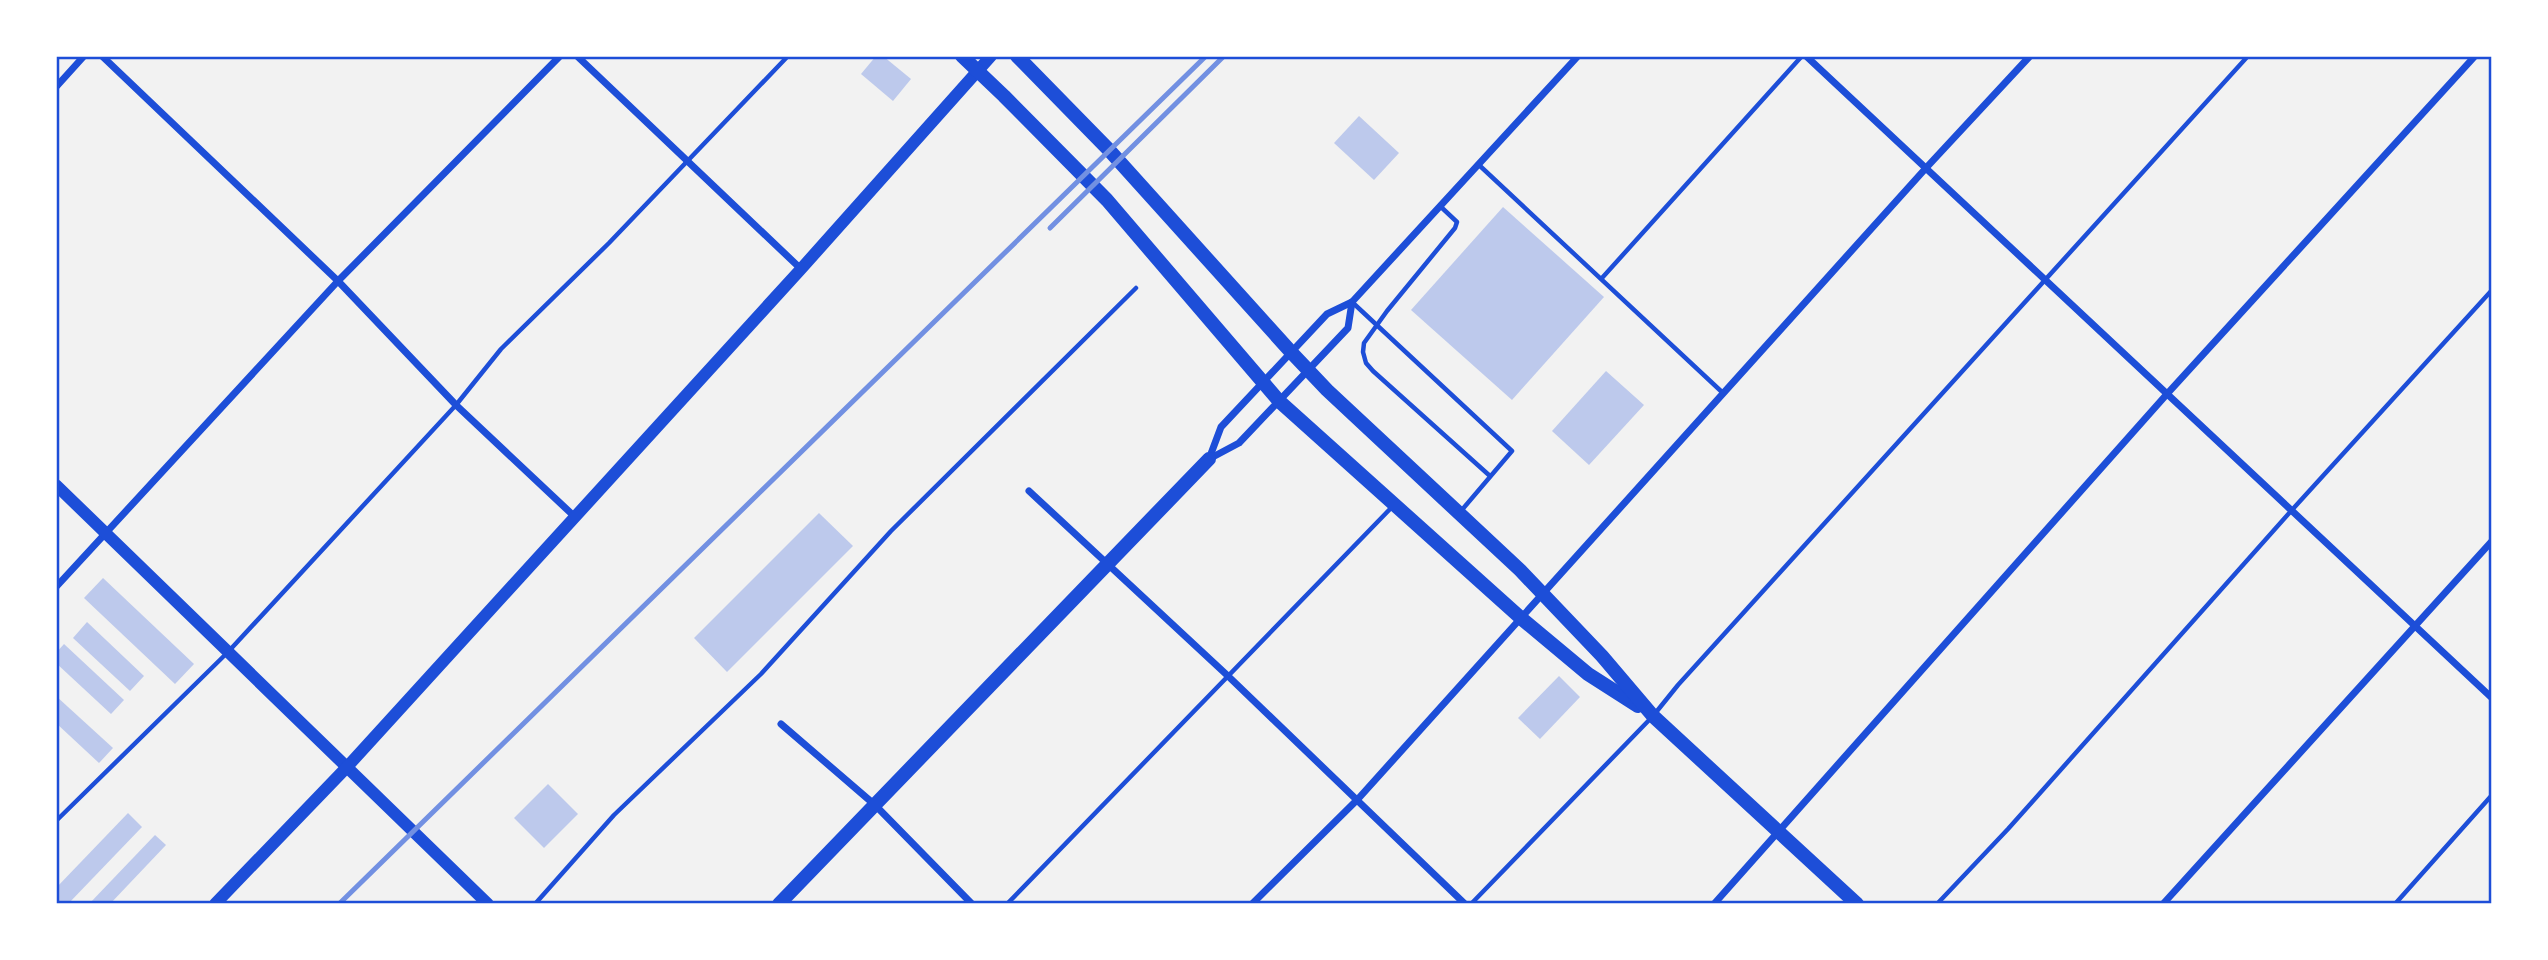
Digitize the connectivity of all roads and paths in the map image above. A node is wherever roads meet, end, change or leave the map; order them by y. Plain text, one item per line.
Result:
1 (84, 56) edge
2 (102, 56) edge
3 (560, 56) edge
4 (577, 56) edge
5 (788, 56) edge
6 (962, 56) edge
7 (991, 56) edge
8 (1017, 56) edge
9 (1578, 56) edge
10 (1804, 56) edge
11 (2030, 56) edge
12 (2248, 56) edge
13 (2475, 56) edge
14 (56, 87) edge
15 (687, 160) junction
16 (1478, 164) junction
17 (1926, 167) junction
18 (1440, 206) junction
19 (801, 269) junction
20 (1602, 278) junction
21 (2045, 279) junction
22 (338, 281) junction
23 (1136, 288) dead end
24 (2492, 290) edge
25 (1352, 302) junction
26 (1377, 325) junction
27 (1291, 352) junction
28 (1308, 370) junction
29 (1263, 382) junction
30 (1724, 394) junction
31 (2167, 394) junction
32 (1279, 401) junction
33 (456, 405) junction
34 (1209, 459) junction
35 (1490, 476) junction
36 (56, 485) edge
37 (1029, 491) dead end
38 (1394, 505) junction
39 (2291, 511) junction
40 (1460, 512) junction
41 (575, 517) junction
42 (107, 534) junction
43 (2492, 541) edge
44 (1107, 562) junction
45 (56, 587) edge
46 (1544, 594) junction
47 (1522, 619) junction
48 (2413, 626) junction
49 (229, 652) junction
50 (1228, 676) junction
51 (2492, 698) edge
52 (1654, 716) junction
53 (780, 724) dead end
54 (347, 767) junction
55 (2492, 795) edge
56 (1358, 799) junction
57 (875, 805) junction
58 (56, 821) edge
59 (1780, 831) junction
60 (215, 904) edge
61 (488, 904) edge
62 (535, 904) edge
63 (779, 904) edge
64 (972, 904) edge
65 (1007, 904) edge
66 (1252, 904) edge
67 (1468, 904) edge
68 (1714, 904) edge
69 (1857, 904) edge
70 (1937, 904) edge
71 (2163, 904) edge
72 (2395, 904) edge

1 - 14 street
2 - 22 street
3 - 22 street
4 - 15 street
5 - 15 lane
6 - 29 main road
7 - 19 street
8 - 27 main road
9 - 16 street
10 - 17 street
10 - 20 lane
11 - 17 street
12 - 21 lane
13 - 31 street
15 - 19 street
15 - 33 lane
16 - 18 street
16 - 20 lane
17 - 21 street
17 - 30 street
18 - 25 street
18 - 26 lane
19 - 41 street
20 - 30 lane
21 - 31 street
21 - 52 lane
22 - 33 street
22 - 42 street
23 - 62 lane
24 - 39 lane
25 - 26 lane
25 - 27 street
25 - 28 street
26 - 35 lane
26 - 35 lane
27 - 28 main road
27 - 29 street
28 - 32 street
28 - 40 main road
29 - 32 main road
29 - 34 street
30 - 46 street
31 - 39 street
31 - 59 street
32 - 34 street
32 - 38 main road
33 - 41 street
33 - 49 lane
34 - 44 main road
35 - 40 lane
36 - 42 street
37 - 44 street
38 - 47 main road
38 - 50 lane
39 - 48 street
39 - 70 lane
40 - 46 main road
41 - 54 street
42 - 45 street
42 - 49 street
43 - 48 street
44 - 50 street
44 - 57 main road
46 - 47 street
46 - 52 main road
47 - 52 main road
47 - 56 street
48 - 51 street
48 - 71 street
49 - 54 street
49 - 58 lane
50 - 56 street
50 - 65 lane
52 - 59 main road
52 - 67 lane
53 - 57 street
54 - 60 street
54 - 61 street
55 - 72 lane
56 - 66 street
56 - 67 street
57 - 63 main road
57 - 64 street
59 - 68 street
59 - 69 main road

